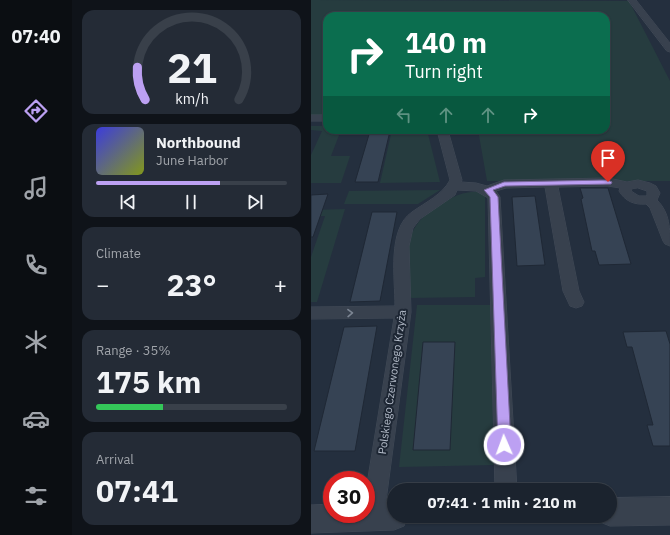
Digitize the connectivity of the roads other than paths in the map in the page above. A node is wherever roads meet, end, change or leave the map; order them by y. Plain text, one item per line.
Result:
1 (632, 0) edge
2 (670, 49) edge
3 (311, 118) edge
4 (323, 118) edge
5 (443, 134) edge
6 (551, 183) junction
7 (454, 186) junction
8 (488, 190) junction
9 (670, 241) edge
10 (576, 302) dead end
11 (403, 312) junction
12 (311, 313) edge
13 (506, 483) edge
14 (670, 511) edge
15 (617, 512) edge
16 (383, 516) edge
17 (312, 521) edge

1 - 2 street
3 - 4 street
5 - 7 street
6 - 8 street
6 - 9 street
6 - 10 street
7 - 8 street
7 - 11 street, Polskiego Czerwonego Krzyża
8 - 13 street
12 -> 11 street
11 - 16 street, Polskiego Czerwonego Krzyża
14 - 15 street
16 - 17 street

